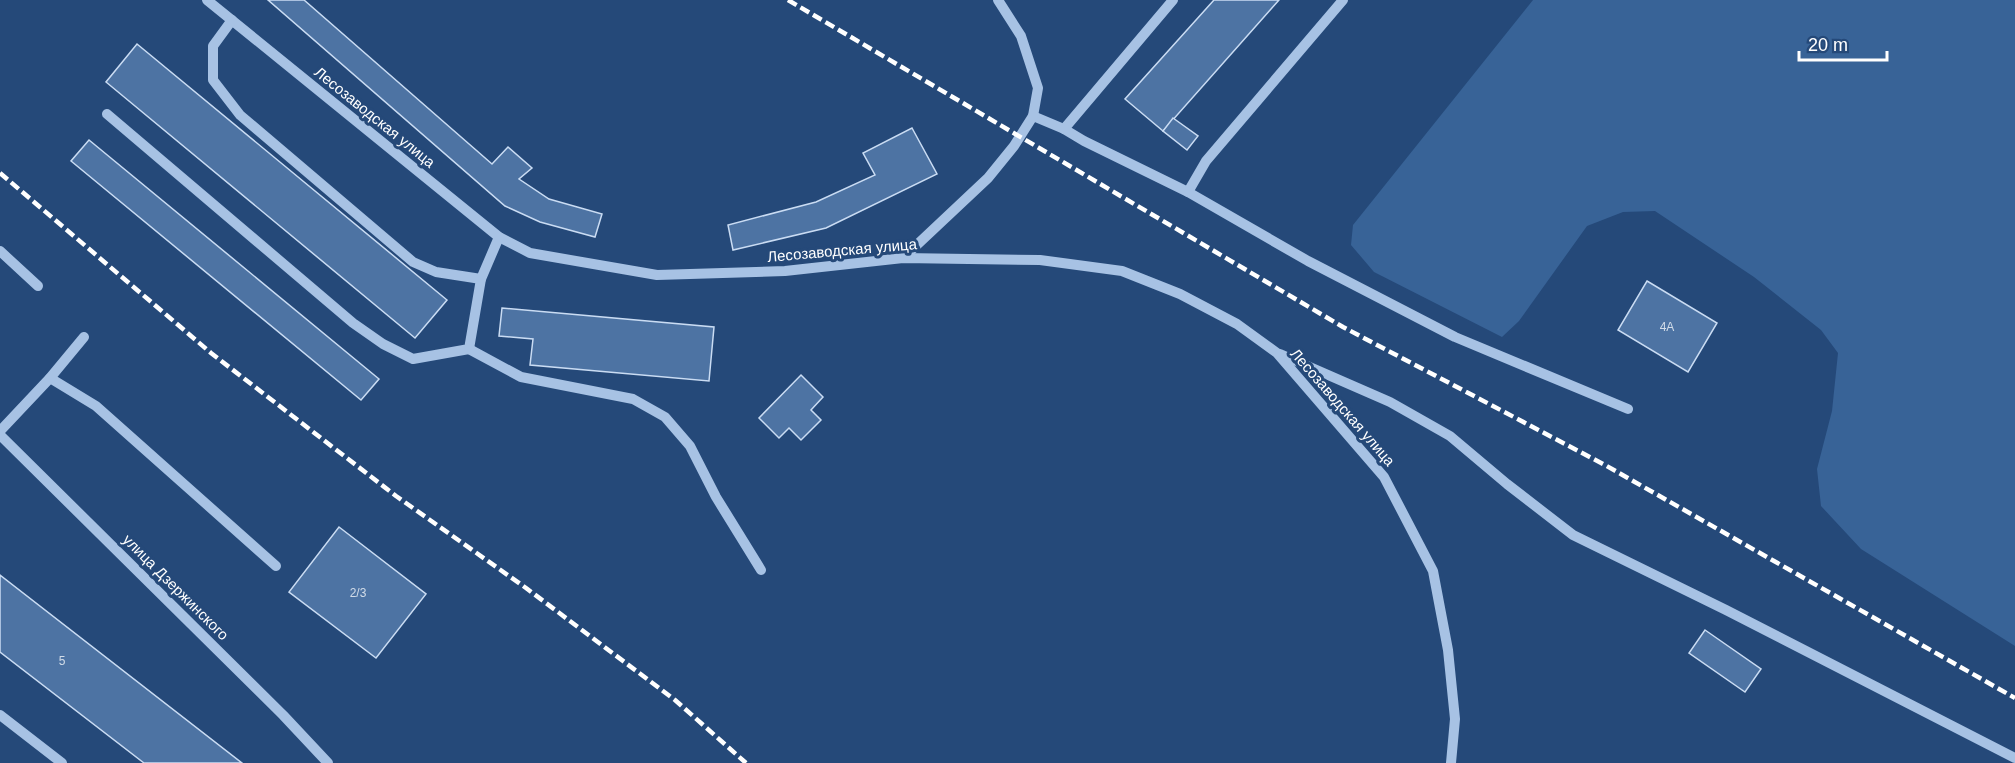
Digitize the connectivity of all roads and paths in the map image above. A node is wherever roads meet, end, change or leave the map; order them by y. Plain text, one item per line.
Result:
1 (207, 0) edge
2 (998, 0) edge
3 (1173, 0) edge
4 (1343, 0) edge
5 (232, 20) junction
6 (107, 114) dead end
7 (1033, 116) junction
8 (1064, 129) junction
9 (1188, 192) junction
10 (500, 237) junction
11 (0, 251) edge
12 (903, 258) junction
13 (481, 279) junction
14 (38, 286) dead end
15 (84, 337) dead end
16 (469, 349) junction
17 (1277, 353) junction
18 (50, 378) junction
19 (1628, 410) dead end
20 (0, 433) edge
21 (276, 566) dead end
22 (761, 570) dead end
23 (0, 715) edge
24 (2015, 758) edge
25 (62, 763) edge
26 (328, 763) edge
27 (1451, 763) edge

1 - 5 street, Лесозаводская улица
2 - 7 street
3 - 8 street
4 - 9 street
5 - 10 street, Лесозаводская улица
5 - 13 street
6 - 16 street
7 - 8 street
7 - 12 street
8 - 9 street
9 - 19 street
10 - 12 street, Лесозаводская улица
10 - 13 street
11 - 14 street
12 - 17 street, Лесозаводская улица
13 - 16 street
15 - 18 street
16 - 22 street
17 - 24 street
17 - 27 street, Лесозаводская улица
18 - 20 street
18 - 21 street
20 - 26 street, улица Дзержинского
23 - 25 street

